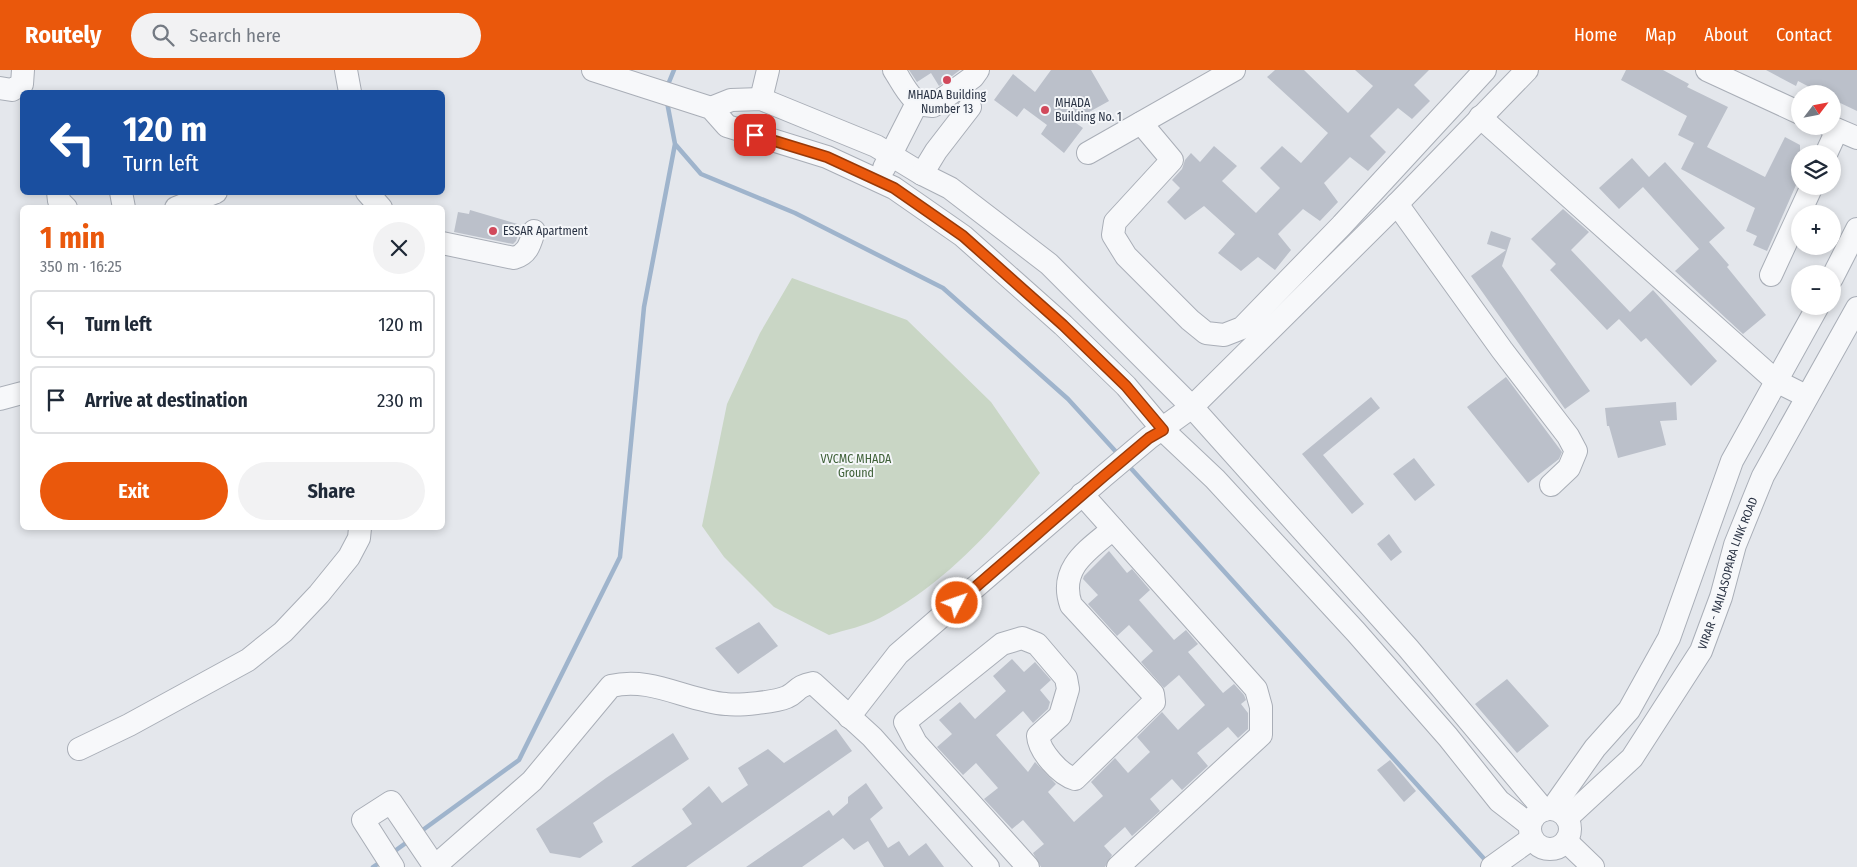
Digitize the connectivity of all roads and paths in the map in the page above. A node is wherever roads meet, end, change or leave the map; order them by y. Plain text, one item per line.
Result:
1 (346, 70) edge
2 (593, 70) edge
3 (768, 70) edge
4 (894, 70) edge
5 (978, 70) edge
6 (1234, 70) edge
7 (1485, 70) edge
8 (1527, 70) edge
9 (1707, 70) edge
10 (28, 72) edge
11 (0, 88) edge
12 (350, 90) edge
13 (761, 99) junction
14 (917, 103) junction
15 (705, 105) junction
16 (970, 107) dead end
17 (1791, 109) edge
18 (1480, 117) junction
19 (1141, 123) junction
20 (1088, 153) dead end
21 (891, 155) junction
22 (922, 174) junction
23 (878, 180) junction
24 (208, 195) edge
25 (369, 195) edge
26 (1808, 195) edge
27 (1397, 204) junction
28 (184, 205) edge
29 (378, 205) edge
30 (1857, 229) edge
31 (534, 231) dead end
32 (445, 244) edge
33 (1839, 265) edge
34 (1772, 275) dead end
35 (1857, 308) edge
36 (1813, 315) edge
37 (1776, 381) junction
38 (20, 394) edge
39 (1806, 396) junction
40 (0, 399) edge
41 (1192, 408) junction
42 (1156, 434) junction
43 (1551, 485) dead end
44 (1082, 494) junction
45 (1113, 529) junction
46 (360, 530) edge
47 (849, 717) junction
48 (904, 722) junction
49 (875, 740) junction
50 (79, 749) dead end
51 (1546, 839) edge
52 (389, 860) edge
53 (435, 867) edge
54 (988, 867) edge
55 (1028, 867) edge
56 (1118, 867) edge
57 (1492, 867) edge
58 (1592, 867) edge

1 - 12 street
2 - 15 street
3 - 13 street
4 - 14 street
5 - 14 street
6 - 19 street
7 - 19 street
8 - 18 street
9 - 17 street
10 - 11 street
13 - 15 street
13 - 21 street
14 - 21 street
15 - 23 street
16 - 22 street
18 - 27 street
18 - 37 street
19 - 20 street
21 - 22 street
21 - 23 street
22 - 41 street
23 - 42 street
24 - 28 street
25 - 29 street
26 - 34 street
27 - 41 street
27 - 43 street
30 - 33 street
31 - 32 street
35 - 39 street, VIRAR - NAILASOPARA LINK ROAD
36 - 37 street, VIRAR - NAILASOPARA LINK ROAD
37 - 39 street
37 - 51 street, VIRAR - NAILASOPARA LINK ROAD
38 - 40 street
39 - 51 street, VIRAR - NAILASOPARA LINK ROAD
41 - 42 street
41 - 51 street
42 - 44 street
42 - 51 street
44 - 45 street
44 - 47 street
45 - 48 street
45 - 56 street
46 - 50 street
47 - 49 street
47 - 53 street
48 - 49 street
48 - 55 street
49 - 54 street
51 - 57 street, VIRAR - NAILASOPARA LINK ROAD
51 - 58 street
52 - 53 street

